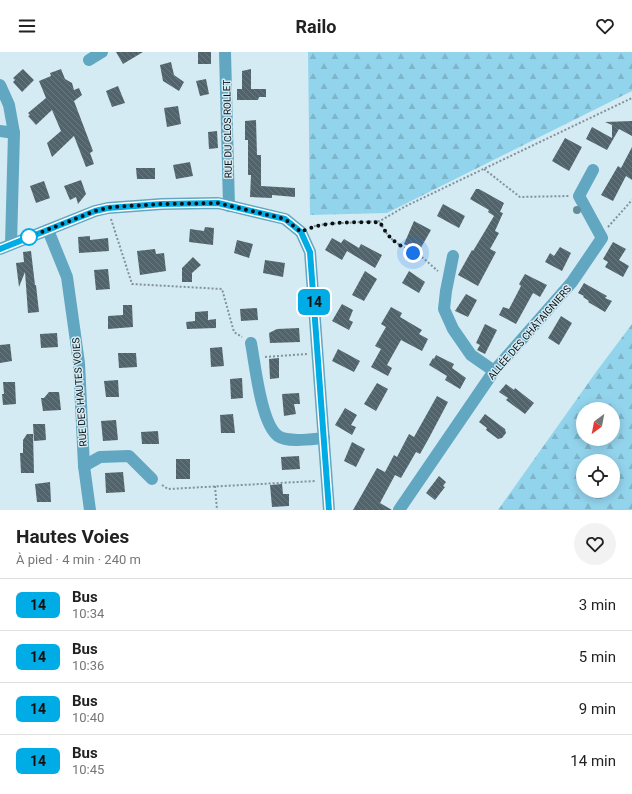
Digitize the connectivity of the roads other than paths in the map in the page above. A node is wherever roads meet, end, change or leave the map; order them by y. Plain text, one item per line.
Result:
1 (102, 52) edge
2 (225, 52) edge
3 (89, 60) dead end
4 (0, 85) edge
5 (0, 131) edge
6 (14, 133) junction
7 (593, 170) dead end
8 (229, 206) junction
9 (48, 230) junction
10 (12, 244) junction
11 (0, 249) edge
12 (453, 256) dead end
13 (251, 343) road end
14 (494, 371) junction
15 (324, 438) junction
16 (84, 466) junction
17 (152, 479) road end
18 (90, 510) edge
19 (329, 510) edge
20 (399, 510) edge

1 - 3 street
2 - 8 street, RUE DU CLOS ROLLET
4 - 6 street
5 - 6 street
6 - 10 street
7 - 14 street, ALLÉE DES CHÂTAIGNIERS
8 - 9 street
8 - 15 street
9 - 10 street
9 - 16 street, RUE DES HAUTES VOIES
10 - 11 street
12 - 14 street
13 - 15 street
14 - 20 street, ALLÉE DES CHÂTAIGNIERS
15 - 19 street
16 - 17 street
16 - 18 street, RUE DES HAUTES VOIES

